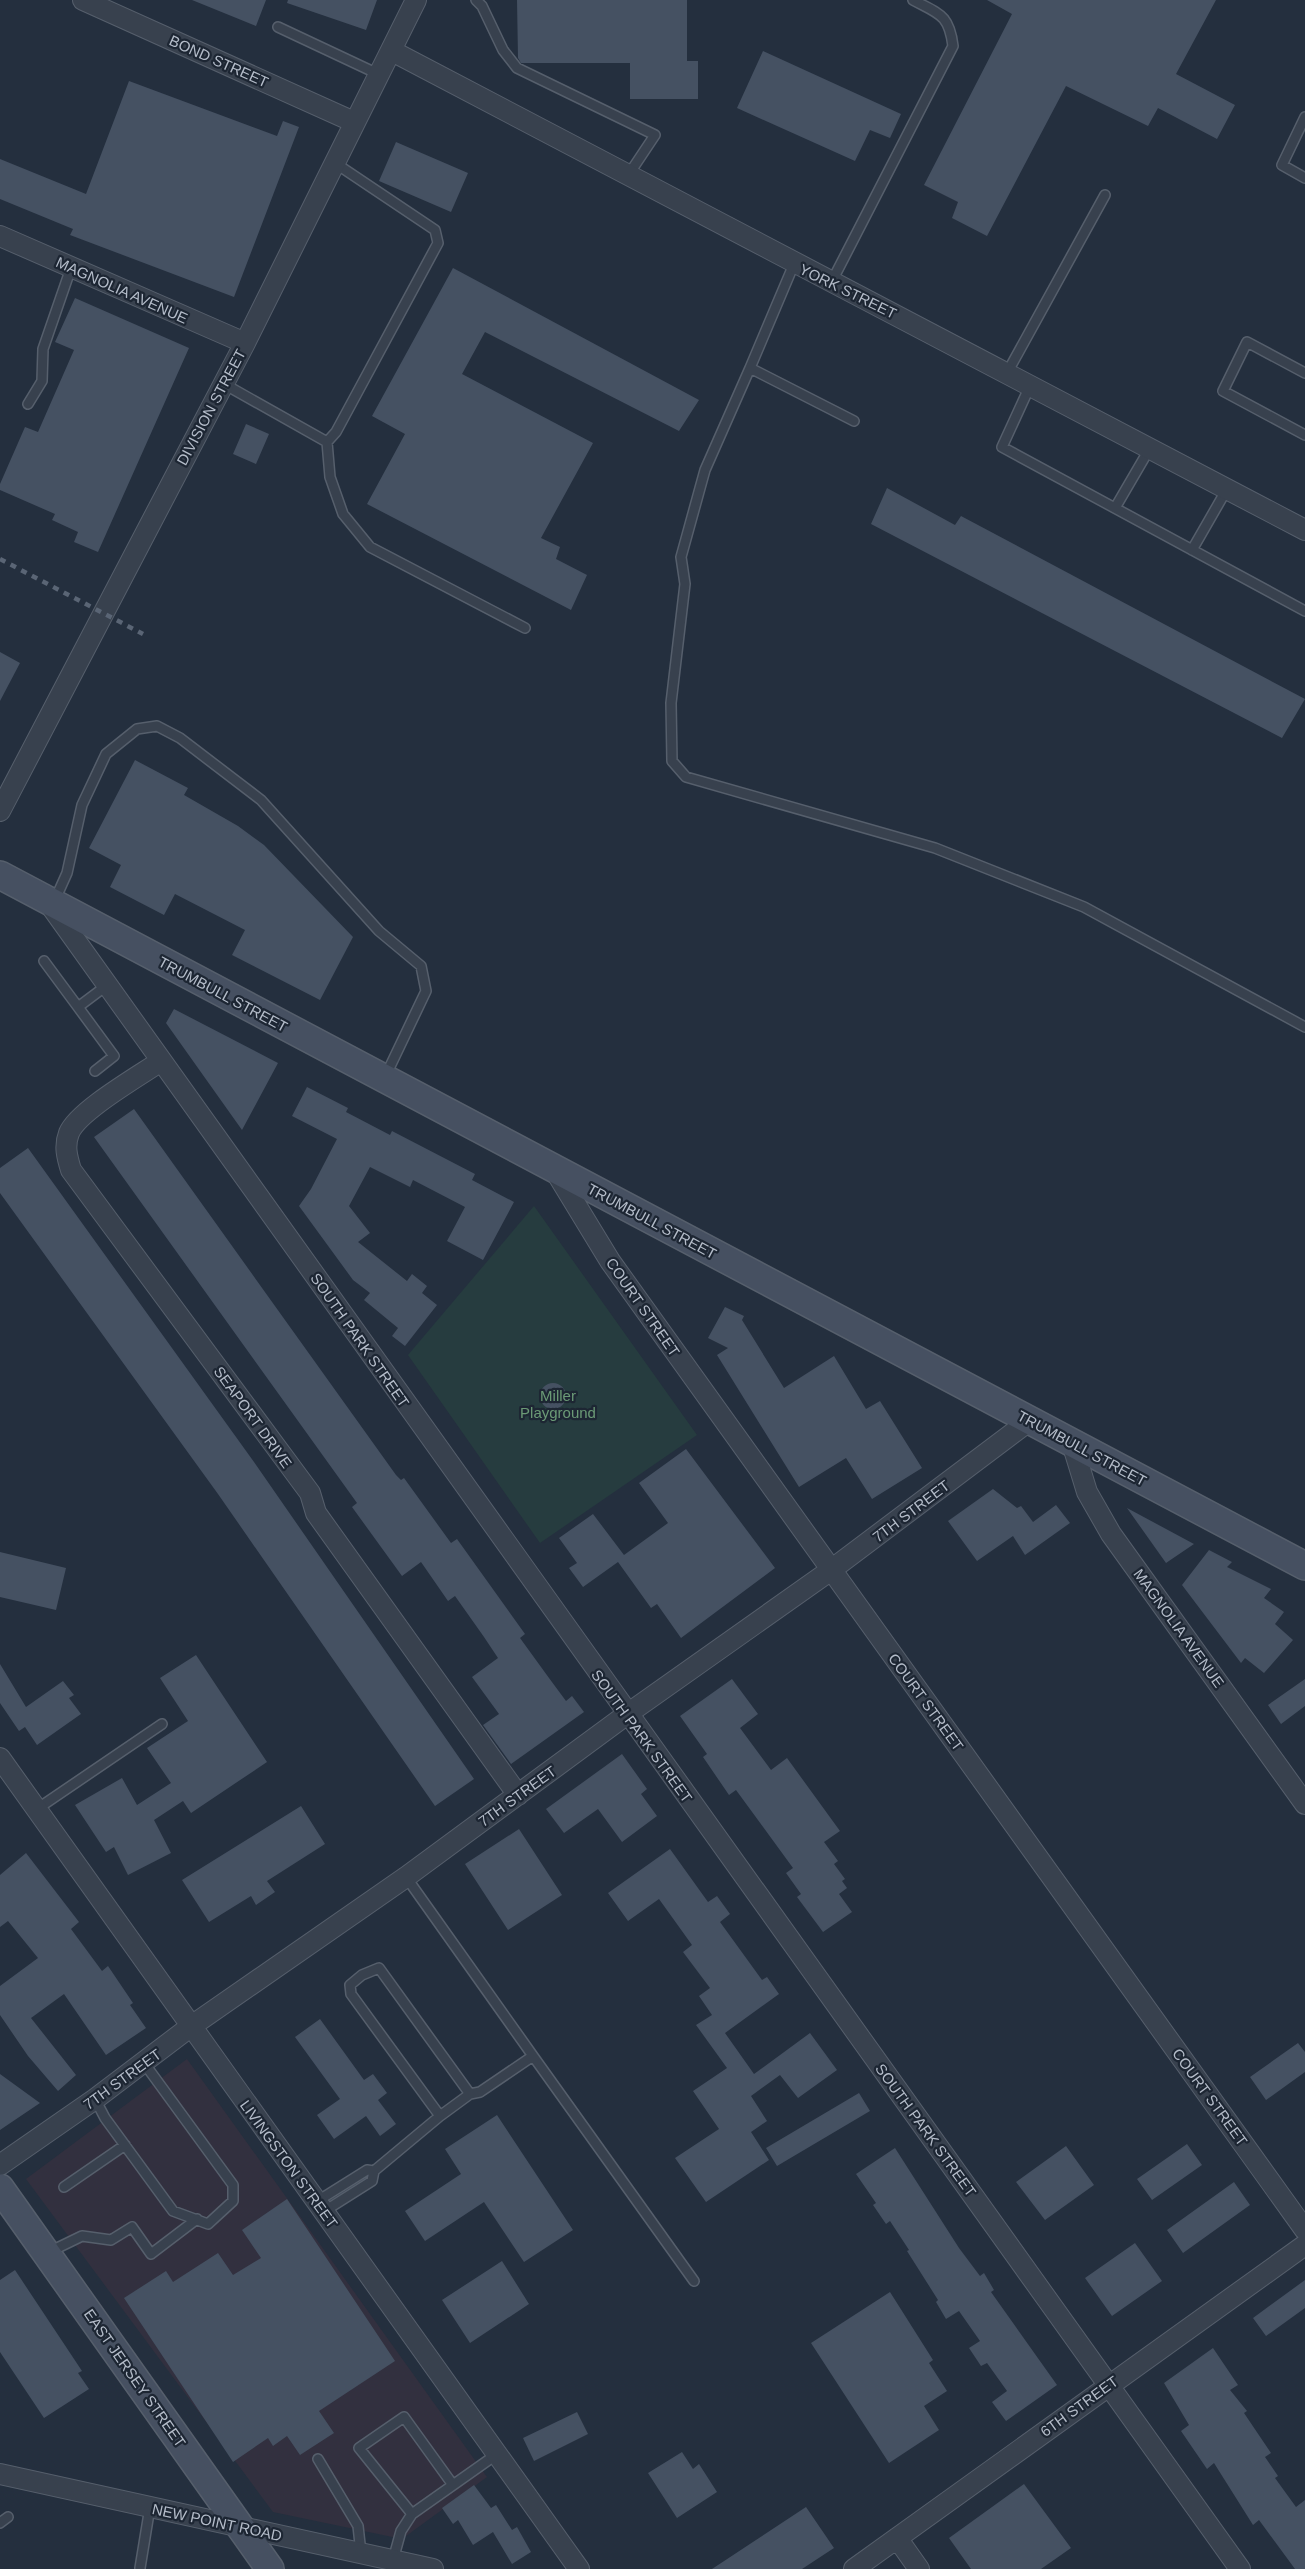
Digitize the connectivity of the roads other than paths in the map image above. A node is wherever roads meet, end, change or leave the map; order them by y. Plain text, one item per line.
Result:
1 (83, 0) edge
2 (416, 0) edge
3 (476, 0) edge
4 (913, 0) edge
5 (278, 27) dead end
6 (392, 51) junction
7 (378, 74) junction
8 (1305, 117) edge
9 (354, 122) junction
10 (335, 164) junction
11 (629, 174) junction
12 (1305, 178) edge
13 (1105, 195) dead end
14 (0, 236) edge
15 (794, 264) junction
16 (71, 268) junction
17 (832, 281) junction
18 (245, 344) junction
19 (750, 368) junction
20 (1007, 373) junction
21 (1305, 373) edge
22 (224, 384) junction
23 (1030, 386) junction
24 (28, 404) dead end
25 (854, 420) dead end
26 (1305, 435) edge
27 (327, 442) junction
28 (1150, 448) junction
29 (1227, 489) junction
30 (1115, 508) junction
31 (1305, 530) edge
32 (1192, 550) junction
33 (1305, 611) edge
34 (525, 628) dead end
35 (0, 811) edge
36 (0, 875) edge
37 (50, 903) junction
38 (44, 961) dead end
39 (106, 986) junction
40 (78, 1007) junction
41 (1305, 1027) edge
42 (161, 1061) junction
43 (95, 1071) dead end
44 (384, 1079) junction
45 (554, 1169) junction
46 (1029, 1421) junction
47 (1072, 1443) junction
48 (1305, 1566) edge
49 (831, 1570) junction
50 (626, 1715) junction
51 (162, 1724) dead end
52 (0, 1758) edge
53 (518, 1795) junction
54 (1305, 1804) edge
55 (37, 1809) junction
56 (406, 1877) junction
57 (190, 2027) junction
58 (533, 2056) junction
59 (144, 2063) junction
60 (470, 2094) junction
61 (95, 2099) junction
62 (440, 2116) junction
63 (125, 2145) junction
64 (0, 2165) edge
65 (64, 2187) dead end
66 (0, 2188) edge
67 (320, 2207) junction
68 (197, 2219) junction
69 (1305, 2230) edge
70 (1305, 2245) edge
71 (47, 2253) junction
72 (694, 2281) dead end
73 (1108, 2385) junction
74 (497, 2454) junction
75 (318, 2459) dead end
76 (0, 2474) edge
77 (453, 2485) junction
78 (150, 2507) junction
79 (412, 2514) junction
80 (239, 2526) junction
81 (897, 2538) junction
82 (361, 2553) junction
83 (393, 2560) junction
84 (140, 2568) edge
85 (270, 2569) edge
86 (433, 2569) edge
87 (579, 2569) edge
88 (854, 2569) edge
89 (919, 2569) edge
90 (1240, 2569) edge

1 - 9 street, BOND STREET
2 - 6 street, DIVISION STREET
3 - 11 lane
4 - 17 lane
5 - 7 lane
6 - 7 street, DIVISION STREET
6 - 11 street, YORK STREET
7 - 9 street, DIVISION STREET
8 - 12 lane
9 - 10 street, DIVISION STREET
10 - 18 street, DIVISION STREET
10 - 27 lane
11 - 15 street, YORK STREET
13 - 20 lane
14 - 16 street, MAGNOLIA AVENUE
15 - 17 street, YORK STREET
15 - 19 lane
16 - 18 street, MAGNOLIA AVENUE
16 - 24 lane
17 - 20 street, YORK STREET
18 - 22 street, DIVISION STREET
19 - 25 lane
19 - 41 lane
20 - 23 street, YORK STREET
21 - 26 lane
22 - 27 lane
22 - 35 street, DIVISION STREET
23 - 28 street, YORK STREET
23 - 30 lane
27 - 34 lane
28 - 29 street, YORK STREET
28 - 30 lane
29 - 31 street, YORK STREET
29 - 32 lane
30 - 32 lane
32 - 33 lane
36 - 37 street, TRUMBULL STREET
37 - 39 street, SOUTH PARK STREET
37 - 44 street, TRUMBULL STREET
37 - 44 lane
38 - 40 lane
39 - 40 lane
39 - 42 street, SOUTH PARK STREET
40 - 43 lane
42 - 50 street, SOUTH PARK STREET
42 - 53 street, SEAPORT DRIVE
44 - 45 street, TRUMBULL STREET
45 - 46 street, TRUMBULL STREET
45 - 49 street, COURT STREET
46 - 47 street, TRUMBULL STREET
46 - 49 street, 7TH STREET
47 - 48 street, TRUMBULL STREET
47 - 54 street, MAGNOLIA AVENUE
49 - 50 street, 7TH STREET
49 - 69 street, COURT STREET
50 - 53 street, 7TH STREET
50 - 73 street, SOUTH PARK STREET
51 - 55 lane
52 - 55 street, LIVINGSTON STREET
53 - 56 street, 7TH STREET
55 - 57 street, LIVINGSTON STREET
56 - 57 street, 7TH STREET
56 - 58 lane
57 - 59 street, 7TH STREET
57 - 67 street, LIVINGSTON STREET
58 - 60 lane
58 - 72 lane
59 - 61 street, 7TH STREET
59 - 68 lane
60 - 62 lane
60 - 62 lane
61 - 63 lane
61 - 64 street, 7TH STREET
62 - 67 lane
63 - 65 lane
63 - 68 lane
66 - 71 street, EAST JERSEY STREET
67 - 74 street, LIVINGSTON STREET
68 - 71 lane
70 - 73 street, 6TH STREET
71 - 80 street, EAST JERSEY STREET
73 - 81 street, 6TH STREET
73 - 90 street, SOUTH PARK STREET
74 - 77 lane
74 - 87 street, LIVINGSTON STREET
75 - 82 lane
76 - 78 street, NEW POINT ROAD
77 - 79 lane
77 - 79 lane
78 - 80 street, NEW POINT ROAD
78 - 84 lane
79 - 83 lane
80 - 82 street, NEW POINT ROAD
80 - 85 street, EAST JERSEY STREET
81 - 88 street, 6TH STREET
81 - 89 street
82 - 83 street, NEW POINT ROAD
83 - 86 street, NEW POINT ROAD

